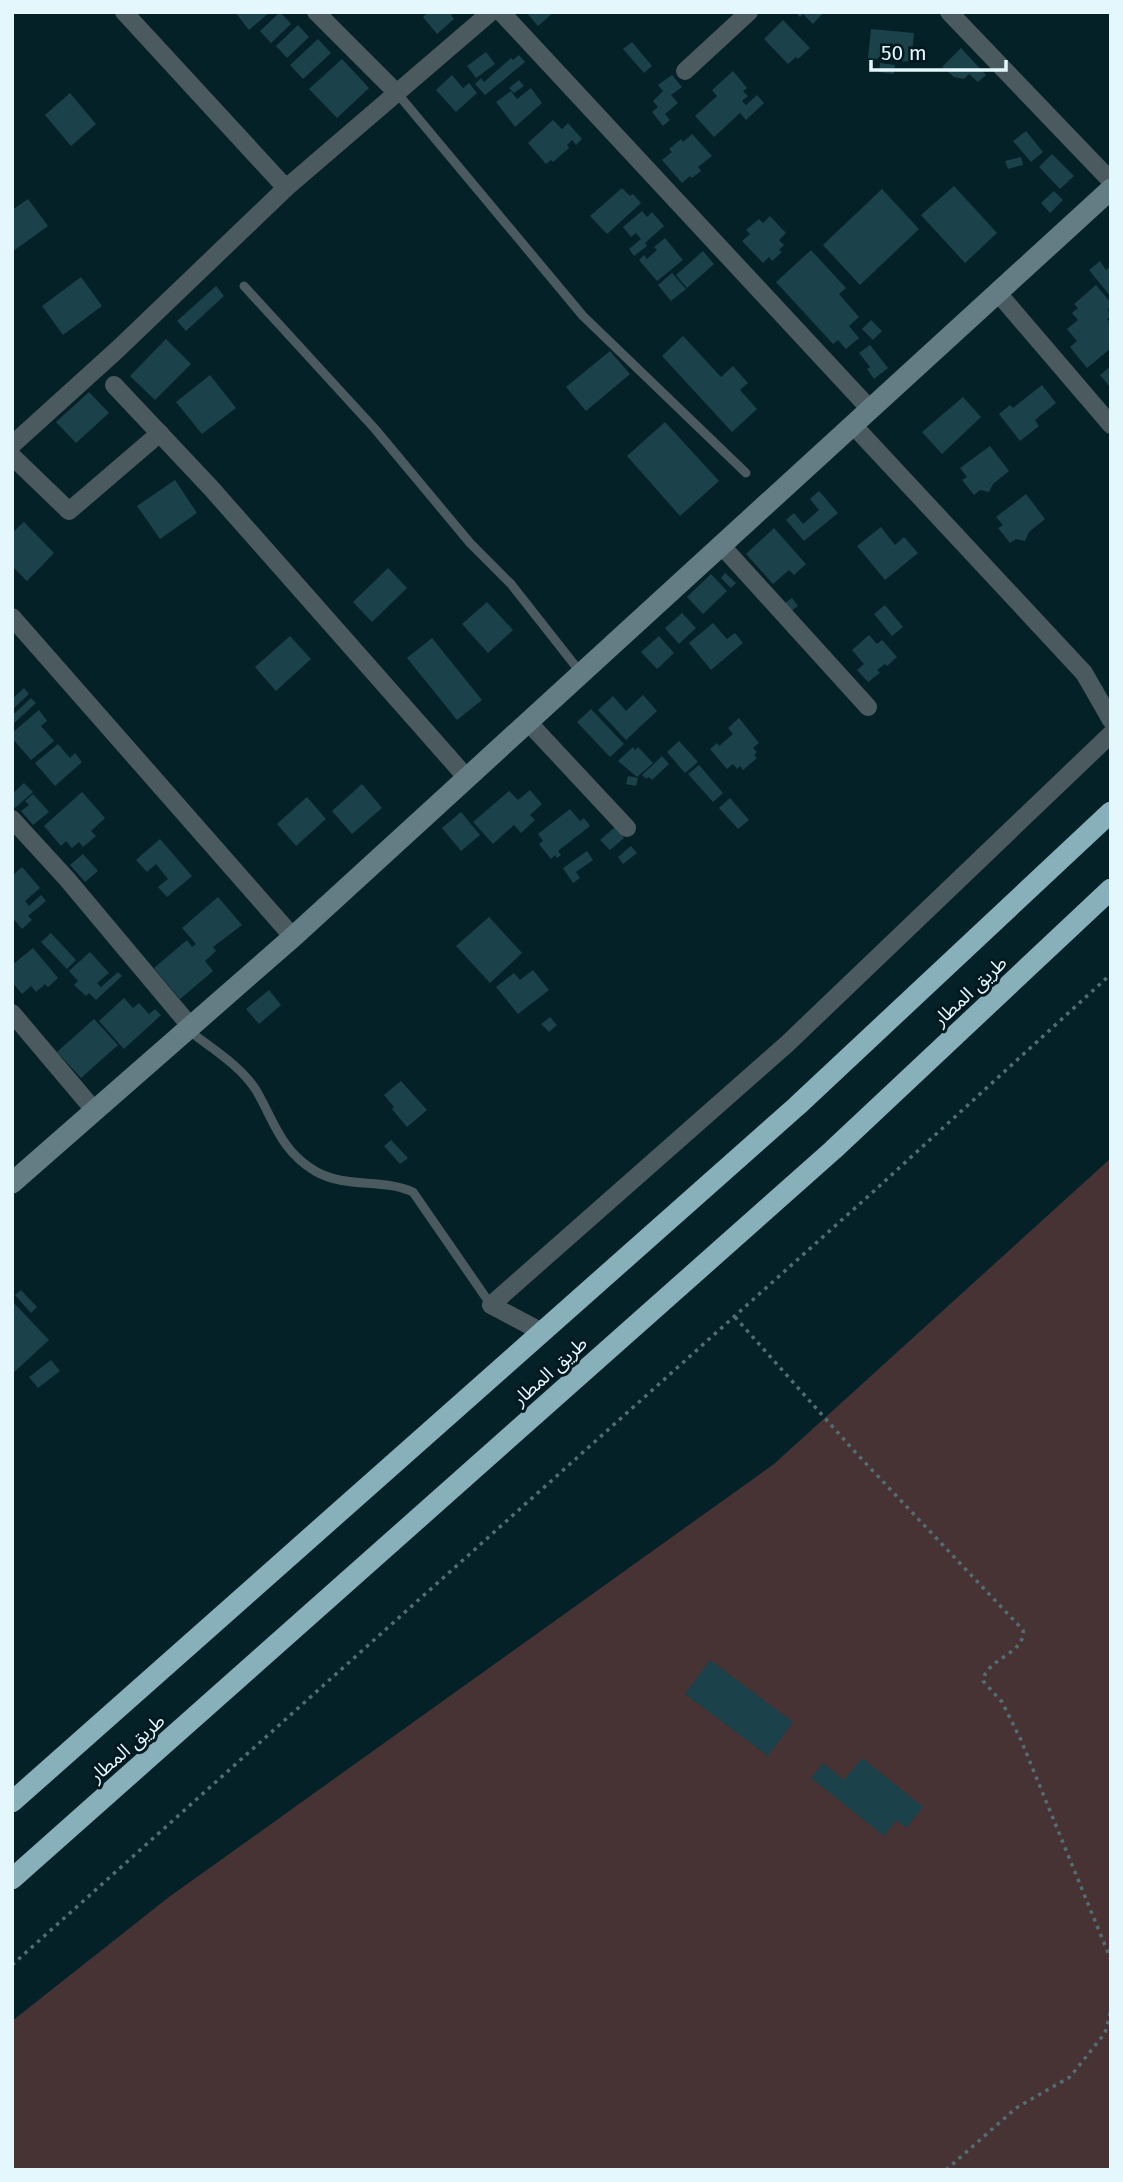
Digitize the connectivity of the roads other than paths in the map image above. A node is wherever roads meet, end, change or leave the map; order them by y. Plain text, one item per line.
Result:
1 (124, 12) edge
2 (316, 12) edge
3 (491, 12) edge
4 (501, 12) edge
5 (749, 12) edge
6 (950, 12) edge
7 (685, 71) dead end
8 (397, 93) junction
9 (1111, 181) edge
10 (286, 188) junction
11 (1111, 189) edge
12 (244, 286) dead end
13 (998, 293) junction
14 (114, 385) dead end
15 (870, 409) junction
16 (853, 425) junction
17 (1111, 425) edge
18 (160, 433) junction
19 (12, 445) edge
20 (12, 456) edge
21 (746, 474) dead end
22 (721, 545) junction
23 (12, 617) edge
24 (581, 673) junction
25 (868, 707) dead end
26 (1111, 720) edge
27 (528, 722) junction
28 (1111, 734) edge
29 (467, 778) junction
30 (1111, 812) edge
31 (12, 818) edge
32 (627, 828) dead end
33 (1111, 889) edge
34 (293, 937) junction
35 (12, 1013) edge
36 (189, 1028) junction
37 (94, 1110) junction
38 (12, 1184) edge
39 (491, 1305) junction
40 (542, 1332) junction
41 (12, 1802) edge
42 (12, 1879) edge

1 - 10 street
2 - 8 street
3 - 8 street
4 - 15 street
5 - 7 street
6 - 9 street
8 - 10 street
8 - 21 lane
10 - 19 street
11 - 13 street
12 - 24 lane
13 - 15 street
13 - 17 street
14 - 18 street
15 - 16 street
16 - 22 street
16 - 26 street
18 - 20 street
18 - 29 street
22 - 24 street
22 - 25 street
23 - 34 street
24 - 27 street
27 - 29 street
27 - 32 street
28 - 39 street
29 - 34 street
30 - 40 highway, طريق المطار
31 - 36 street
33 - 42 highway, طريق المطار
34 - 36 street
35 - 37 street
36 - 37 street
36 - 39 lane
37 - 38 street
39 - 40 street
40 - 41 highway, طريق المطار

